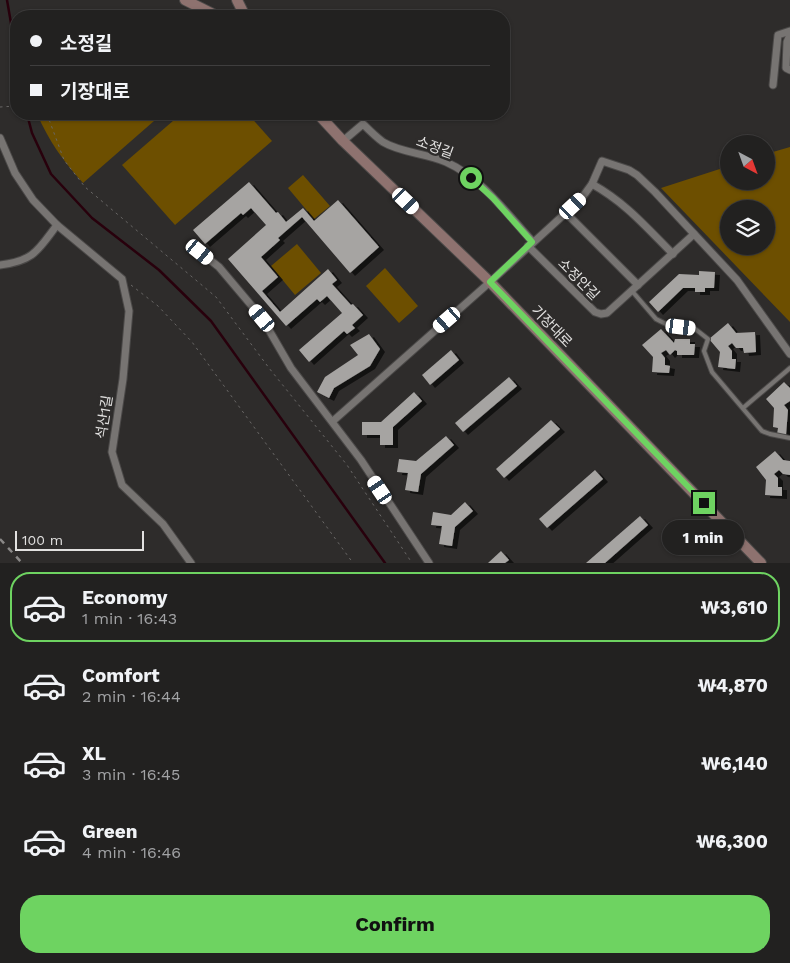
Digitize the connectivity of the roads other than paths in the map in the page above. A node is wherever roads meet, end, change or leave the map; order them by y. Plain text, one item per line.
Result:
1 (185, 0) edge
2 (206, 10) edge
3 (790, 33) edge
4 (790, 70) edge
5 (773, 85) dead end
6 (324, 120) edge
7 (0, 138) edge
8 (343, 141) junction
9 (592, 184) junction
10 (566, 213) junction
11 (57, 225) junction
12 (694, 234) junction
13 (530, 244) junction
14 (200, 252) dead end
15 (672, 254) junction
16 (0, 265) edge
17 (490, 282) junction
18 (638, 286) junction
19 (632, 291) junction
20 (790, 354) edge
21 (790, 368) edge
22 (743, 408) junction
23 (333, 421) junction
24 (790, 438) edge
25 (191, 563) edge
26 (429, 563) edge
27 (762, 563) edge

1 - 2 main road
3 - 4 street
3 - 5 street
6 - 8 main road, 기장대로
7 - 11 street
8 - 13 street, 소정길
8 - 17 main road, 기장대로
9 - 10 street
9 - 12 street
9 - 15 street
10 - 13 street
10 - 18 street
11 - 16 street
11 - 25 street, 석산1길
12 - 15 street, 소정안길
12 - 20 street
13 - 17 street
13 - 19 street, 소정안길
14 - 23 street
15 - 18 street, 소정안길
17 - 23 street
17 - 27 main road, 기장대로
18 - 19 street, 소정안길
19 - 22 lane
21 - 22 lane
22 - 24 lane
23 - 26 street

